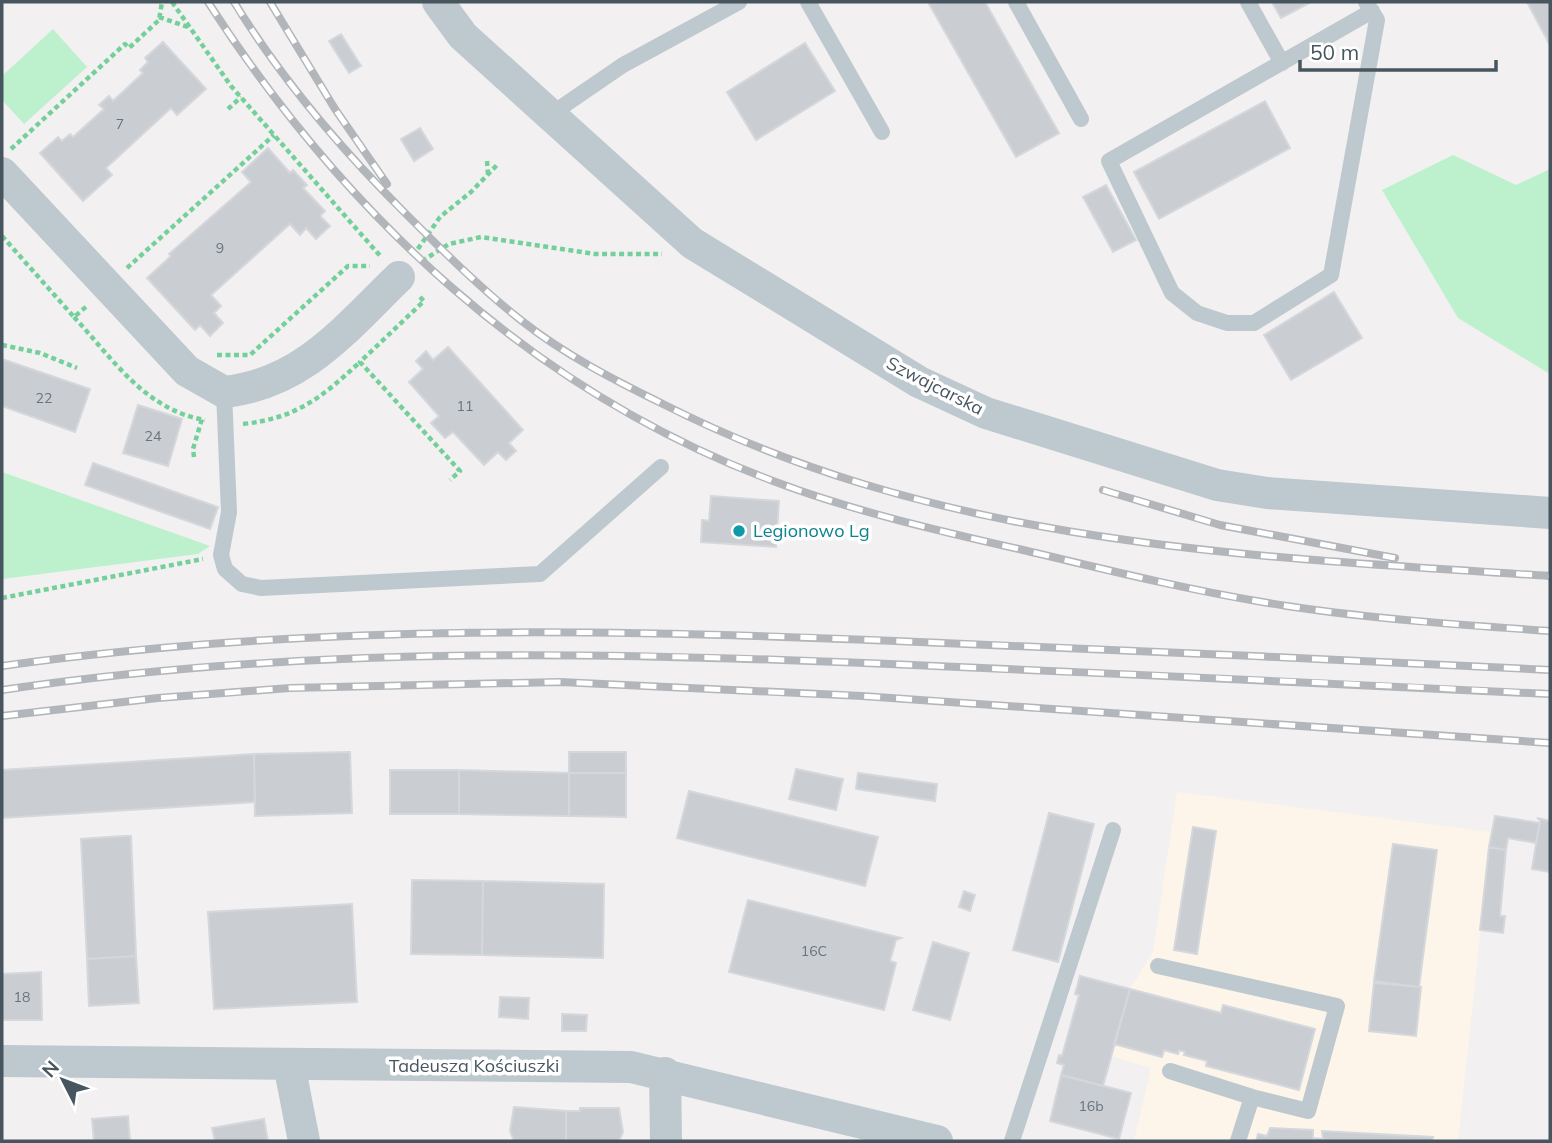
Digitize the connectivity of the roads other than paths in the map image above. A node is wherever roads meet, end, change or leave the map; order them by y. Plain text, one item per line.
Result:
1 (438, 2) edge
2 (739, 2) edge
3 (808, 2) edge
4 (1016, 2) edge
5 (1248, 2) edge
6 (1369, 6) edge
7 (1282, 63) junction
8 (550, 115) junction
9 (1081, 119) dead end
10 (882, 132) dead end
11 (4, 163) edge
12 (402, 273) road end
13 (224, 392) junction
14 (662, 467) dead end
15 (1550, 513) edge
16 (1113, 830) dead end
17 (1158, 966) dead end
18 (2, 1061) edge
19 (289, 1064) junction
20 (1170, 1071) dead end
21 (664, 1073) junction
22 (1252, 1097) junction
23 (304, 1141) edge
24 (666, 1141) edge
25 (937, 1141) edge
26 (1012, 1141) edge
27 (1238, 1141) edge

1 - 8 street, Szwajcarska
2 - 8 lane
3 - 10 lane
4 - 9 lane
5 - 7 lane
6 - 7 lane
6 - 7 lane
8 - 15 street, Szwajcarska
11 - 13 street
12 - 13 street
13 - 14 lane
16 - 26 lane
17 - 22 lane
18 - 19 street, Tadeusza Kościuszki
19 - 21 street, Tadeusza Kościuszki
19 - 23 street
20 - 22 lane
21 - 24 street
21 - 25 street, Tadeusza Kościuszki
22 - 27 lane

